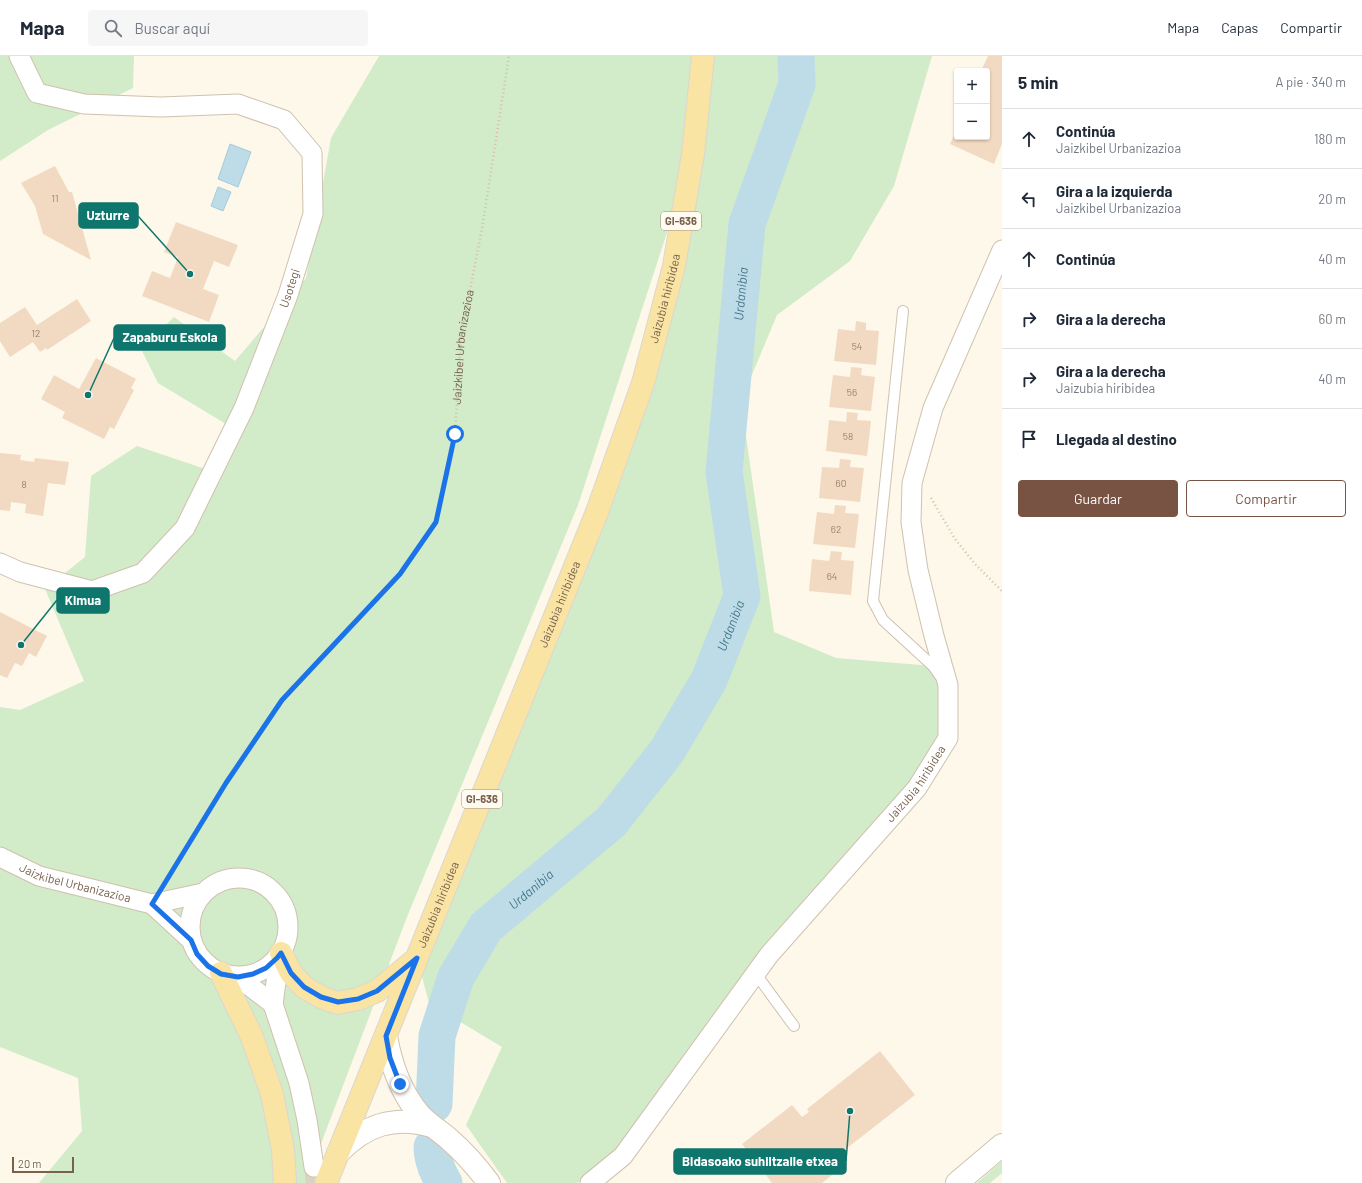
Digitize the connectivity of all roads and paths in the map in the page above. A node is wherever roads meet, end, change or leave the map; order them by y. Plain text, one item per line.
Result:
1 (19, 56) edge
2 (509, 56) edge
3 (703, 56) edge
4 (1002, 250) edge
5 (902, 311) dead end
6 (915, 474) junction
7 (0, 563) edge
8 (1002, 591) edge
9 (948, 685) junction
10 (0, 857) edge
11 (203, 893) junction
12 (152, 904) junction
13 (191, 940) junction
14 (279, 956) junction
15 (417, 958) junction
16 (756, 974) junction
17 (230, 975) junction
18 (272, 1004) junction
19 (794, 1026) dead end
20 (386, 1036) junction
21 (432, 1126) junction
22 (1002, 1145) edge
23 (338, 1153) junction
24 (320, 1175) edge
25 (285, 1183) edge
26 (489, 1183) edge
27 (590, 1183) edge
28 (957, 1183) edge

1 - 7 street, Usotegi
2 - 12 path, Jaizkibel Urbanizazioa
3 - 15 main road, Jaizubia hiribidea / GI-636
4 - 6 street, Jaizubia hiribidea
5 - 9 lane
6 - 8 path
6 - 9 street, Jaizubia hiribidea
9 - 16 street, Jaizubia hiribidea
10 - 12 street, Jaizkibel Urbanizazioa
11 - 12 street, Jaizkibel Urbanizazioa
11 - 13 street
11 - 14 street
12 - 13 street, Jaizkibel Urbanizazioa
13 - 17 street
14 - 15 main road
14 - 17 street
14 - 18 street
15 - 20 main road, Jaizubia hiribidea / GI-636
16 - 19 lane
16 - 27 street, Jaizubia hiribidea
17 - 18 street
17 - 25 main road
18 - 24 street
20 - 21 main road
20 - 23 main road, GI-636
21 - 23 main road
21 - 26 main road
22 - 28 main road
23 - 24 main road, GI-636

